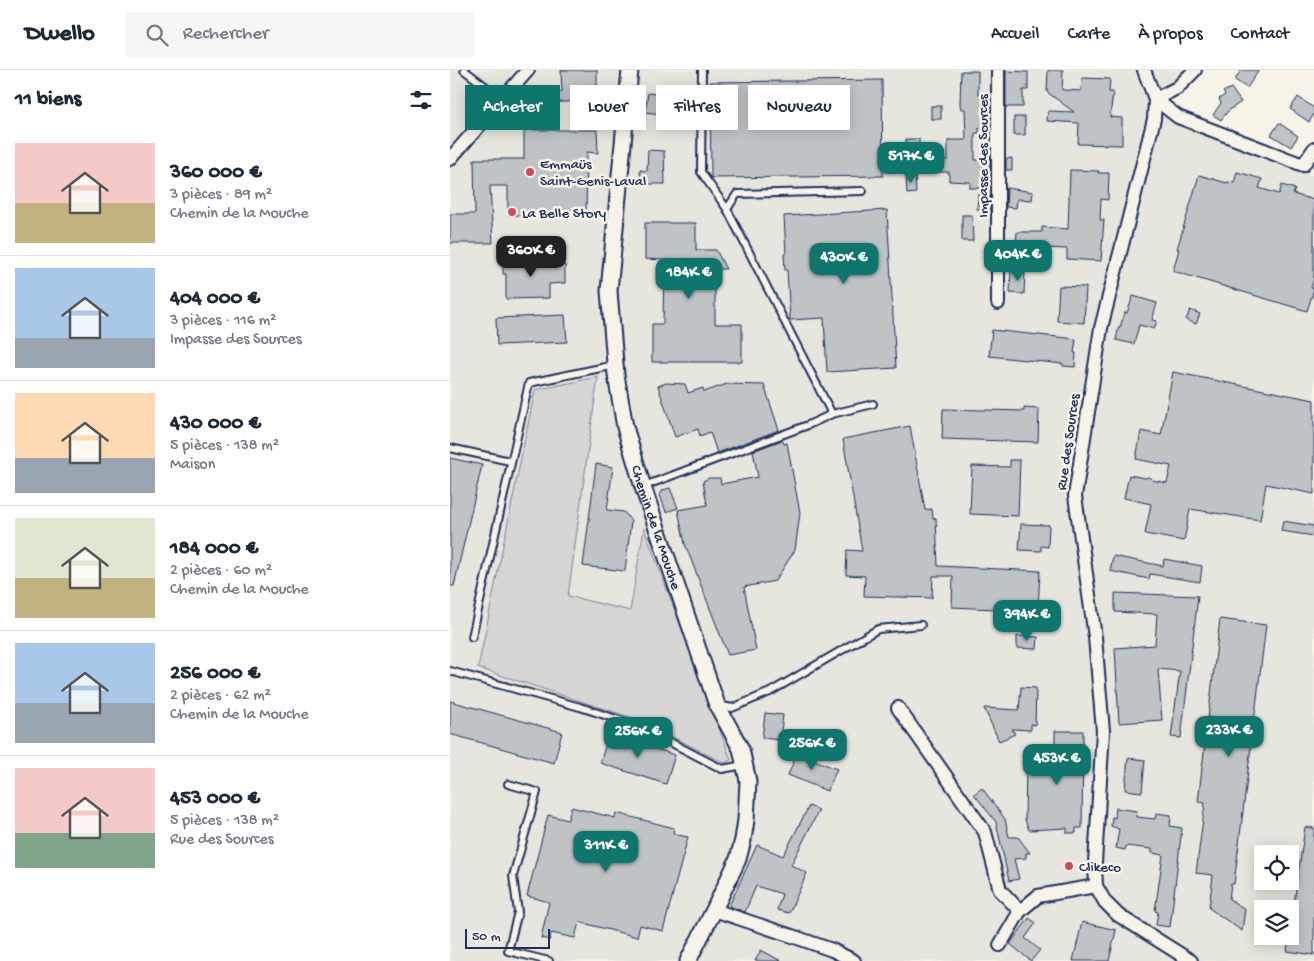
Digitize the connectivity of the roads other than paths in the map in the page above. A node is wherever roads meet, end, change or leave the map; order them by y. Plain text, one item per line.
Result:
1 (464, 70) edge
2 (528, 70) edge
3 (630, 70) edge
4 (702, 70) edge
5 (998, 70) edge
6 (1144, 70) edge
7 (1195, 70) edge
8 (484, 85) edge
9 (515, 85) edge
10 (1155, 99) junction
11 (475, 130) edge
12 (1314, 149) edge
13 (450, 159) edge
14 (863, 191) dead end
15 (727, 209) junction
16 (998, 303) dead end
17 (615, 365) junction
18 (873, 404) dead end
19 (832, 414) junction
20 (450, 448) edge
21 (510, 461) junction
22 (643, 487) junction
23 (921, 626) dead end
24 (472, 637) dead end
25 (450, 671) edge
26 (717, 705) junction
27 (898, 708) dead end
28 (744, 765) junction
29 (508, 784) dead end
30 (1096, 886) junction
31 (714, 910) junction
32 (1020, 911) junction
33 (1000, 945) dead end
34 (548, 961) edge
35 (688, 961) edge
36 (854, 961) edge
37 (1191, 961) edge

1 - 8 lane
2 - 9 street
3 - 17 street, Chemin de la Mouche
4 - 15 lane
5 - 16 street, Impasse des Sources
6 - 10 street, Rue des Sources
7 - 10 street
10 - 12 street
10 - 30 street, Rue des Sources
11 - 13 street
14 - 15 lane
15 - 19 lane
17 - 21 lane
17 - 22 street, Chemin de la Mouche
18 - 19 lane
19 - 22 lane
20 - 21 lane
21 - 24 lane
22 - 26 street, Chemin de la Mouche
23 - 26 lane
25 - 28 lane
26 - 28 street, Chemin de la Mouche
27 - 32 street
28 - 31 street, Chemin de la Mouche
29 - 34 lane
30 - 32 street
30 - 37 street
31 - 35 street, Chemin de la Mouche
31 - 36 street
32 - 33 street

